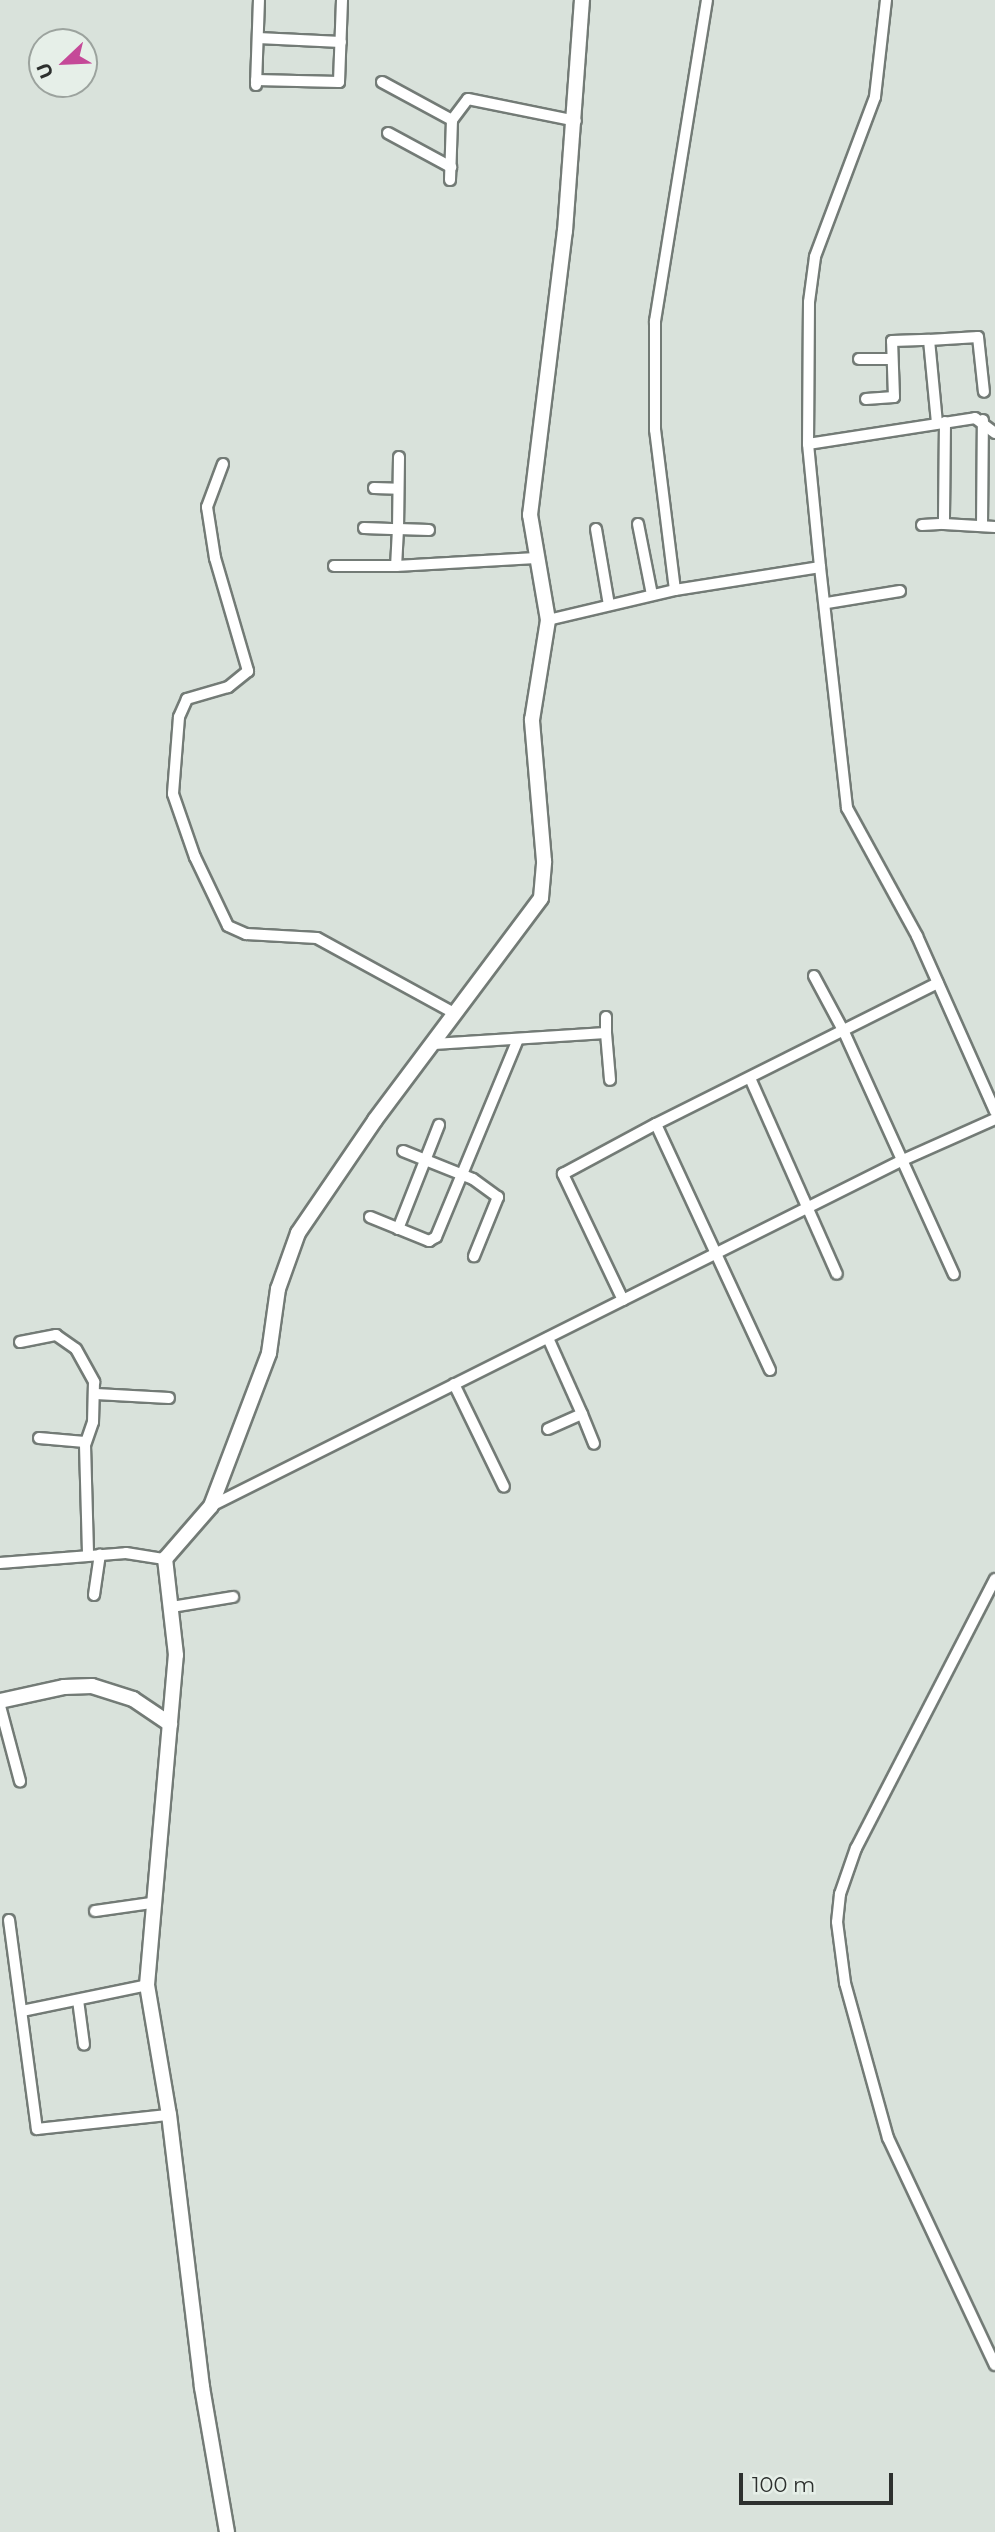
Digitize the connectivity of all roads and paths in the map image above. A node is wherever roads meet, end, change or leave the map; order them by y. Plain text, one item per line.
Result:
1 (259, 0) edge
2 (342, 0) edge
3 (582, 0) edge
4 (706, 0) edge
5 (886, 0) edge
6 (258, 38) junction
7 (341, 41) junction
8 (382, 82) dead end
9 (452, 120) junction
10 (576, 121) junction
11 (388, 133) dead end
12 (451, 167) junction
13 (450, 180) dead end
14 (929, 340) junction
15 (859, 359) dead end
16 (892, 359) junction
17 (984, 392) dead end
18 (866, 399) dead end
19 (983, 420) junction
20 (941, 423) junction
21 (995, 433) edge
22 (808, 444) junction
23 (399, 457) dead end
24 (223, 464) dead end
25 (374, 488) dead end
26 (398, 489) junction
27 (638, 524) dead end
28 (944, 524) junction
29 (922, 525) dead end
30 (982, 526) junction
31 (995, 527) edge
32 (364, 528) dead end
33 (596, 529) dead end
34 (398, 530) junction
35 (429, 530) dead end
36 (536, 558) junction
37 (334, 565) dead end
38 (396, 566) junction
39 (820, 567) junction
40 (675, 590) junction
41 (900, 591) dead end
42 (652, 595) junction
43 (827, 603) junction
44 (609, 605) junction
45 (548, 620) junction
46 (814, 975) dead end
47 (938, 983) junction
48 (456, 1014) junction
49 (606, 1017) dead end
50 (844, 1032) junction
51 (607, 1033) junction
52 (518, 1039) junction
53 (433, 1044) junction
54 (750, 1078) junction
55 (610, 1080) dead end
56 (995, 1111) edge
57 (995, 1119) edge
58 (656, 1124) junction
59 (439, 1125) dead end
60 (403, 1151) dead end
61 (426, 1159) junction
62 (903, 1160) junction
63 (462, 1174) junction
64 (810, 1208) junction
65 (370, 1217) dead end
66 (398, 1229) junction
67 (716, 1255) junction
68 (474, 1256) dead end
69 (837, 1274) dead end
70 (954, 1274) dead end
71 (623, 1300) junction
72 (548, 1338) junction
73 (20, 1342) dead end
74 (770, 1370) dead end
75 (454, 1384) junction
76 (96, 1394) junction
77 (169, 1398) dead end
78 (582, 1414) junction
79 (548, 1429) dead end
80 (39, 1438) dead end
81 (85, 1442) junction
82 (594, 1444) dead end
83 (504, 1487) dead end
84 (211, 1506) junction
85 (94, 1554) junction
86 (165, 1559) junction
87 (0, 1563) edge
88 (995, 1579) edge
89 (94, 1595) dead end
90 (233, 1597) dead end
91 (172, 1607) junction
92 (0, 1704) edge
93 (170, 1724) junction
94 (20, 1781) dead end
95 (151, 1903) junction
96 (95, 1911) dead end
97 (9, 1920) dead end
98 (147, 1985) junction
99 (78, 2000) junction
100 (22, 2011) junction
101 (84, 2045) dead end
102 (169, 2115) junction
103 (995, 2365) edge
104 (227, 2532) edge

1 - 6 street
2 - 7 street
3 - 10 street
4 - 40 street
5 - 22 street
6 - 7 street
6 - 7 street
8 - 9 street
9 - 10 street
9 - 12 street
10 - 36 street
11 - 12 street
12 - 13 street
14 - 16 street
14 - 17 street
14 - 20 street
15 - 16 street
16 - 18 street
19 - 20 street
19 - 21 street
19 - 30 street
20 - 22 street
20 - 28 street
22 - 39 street
23 - 26 street
24 - 48 street
25 - 26 street
26 - 34 street
27 - 42 street
28 - 29 street
28 - 30 street
30 - 31 street
32 - 34 street
33 - 44 street
34 - 35 street
34 - 38 street
36 - 38 street
36 - 45 street
37 - 38 street
39 - 40 street
39 - 43 street
40 - 42 street
41 - 43 street
42 - 44 street
43 - 47 street
44 - 45 street
45 - 48 street
46 - 50 street
47 - 50 street
47 - 56 street
48 - 53 street
49 - 51 street
50 - 54 street
50 - 62 street
51 - 52 street
51 - 55 street
52 - 53 street
52 - 63 street
53 - 84 street
54 - 58 street
54 - 64 street
57 - 62 street
58 - 67 street
58 - 71 street
59 - 61 street
60 - 61 street
61 - 63 street
61 - 66 street
62 - 64 street
62 - 70 street
63 - 66 street
63 - 68 street
64 - 67 street
64 - 69 street
65 - 66 street
67 - 71 street
67 - 74 street
71 - 72 street
72 - 75 street
72 - 78 street
73 - 76 street
75 - 83 street
75 - 84 street
76 - 77 street
76 - 81 street
78 - 79 street
78 - 82 street
80 - 81 street
81 - 85 street
84 - 86 street
85 - 86 street
85 - 87 street
85 - 89 street
86 - 91 street
88 - 103 street
90 - 91 street
91 - 93 street
92 - 93 street
92 - 94 street
93 - 95 street
95 - 96 street
95 - 98 street
97 - 100 street
98 - 99 street
98 - 102 street
99 - 100 street
99 - 101 street
100 - 102 street
102 - 104 street

